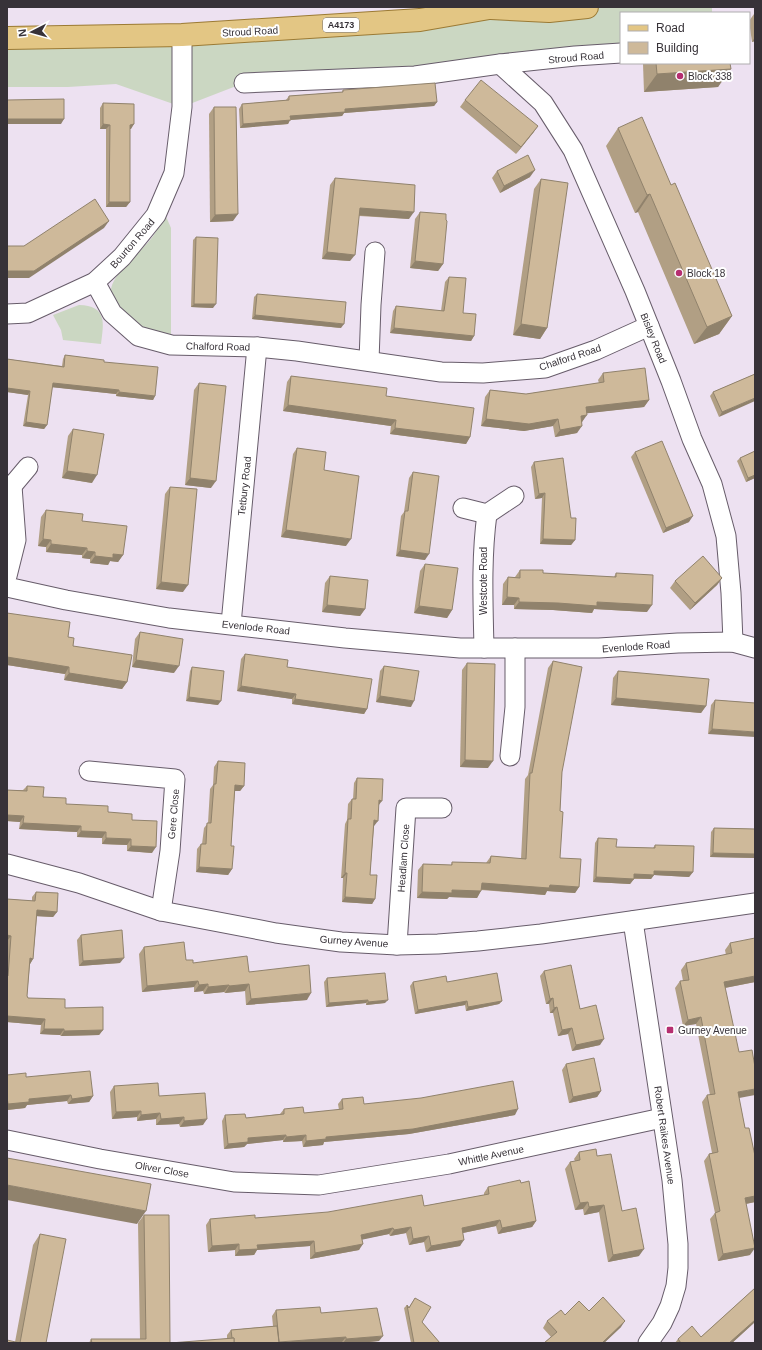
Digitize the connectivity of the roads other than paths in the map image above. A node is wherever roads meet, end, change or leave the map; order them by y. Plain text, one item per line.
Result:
1 (587, 7) edge
2 (493, 8) edge
3 (182, 35) junction
4 (7, 38) edge
5 (620, 53) edge
6 (500, 64) junction
7 (244, 83) dead end
8 (375, 252) dead end
9 (95, 282) junction
10 (7, 314) edge
11 (649, 326) junction
12 (257, 347) junction
13 (369, 361) junction
14 (28, 467) dead end
15 (10, 485) edge
16 (514, 496) dead end
17 (462, 508) dead end
18 (487, 514) junction
19 (7, 576) edge
20 (7, 587) edge
21 (231, 624) junction
22 (733, 642) junction
23 (484, 648) junction
24 (511, 648) junction
25 (755, 648) edge
26 (506, 750) dead end
27 (89, 771) dead end
28 (442, 808) dead end
29 (7, 864) edge
30 (755, 903) edge
31 (161, 910) junction
32 (633, 921) junction
33 (397, 945) junction
34 (662, 1118) junction
35 (7, 1140) edge
36 (319, 1185) joint
37 (648, 1343) edge

1 - 2 main road, Stroud Road / A4173
2 - 3 main road, Stroud Road / A4173
3 - 4 main road, Stroud Road / A4173
3 - 9 street, Bourton Road
5 - 6 street, Stroud Road
6 - 7 street, Stroud Road
6 - 11 street, Bisley Road
8 - 13 street
9 - 10 street, Bourton Road
9 - 12 street, Chalford Road
11 - 13 street, Chalford Road
11 - 22 street, Bisley Road
12 - 13 street, Chalford Road
12 - 21 street, Tetbury Road
14 - 15 street
15 - 19 street
16 - 18 street
17 - 18 street
18 - 23 street, Westcote Road
20 - 21 street, Evenlode Road
21 - 23 street, Evenlode Road
22 - 24 street, Evenlode Road
22 - 25 street, Evenlode Road
23 - 24 street, Evenlode Road
24 - 26 street
27 - 31 street, Gere Close
28 - 33 street, Headlam Close
29 - 31 street, Gurney Avenue
30 - 32 street, Gurney Avenue
31 - 33 street, Gurney Avenue
32 - 33 street, Gurney Avenue
32 - 34 street, Robert Raikes Avenue
34 - 36 street, Whittle Avenue
34 - 37 street, Robert Raikes Avenue
35 - 36 street, Oliver Close

